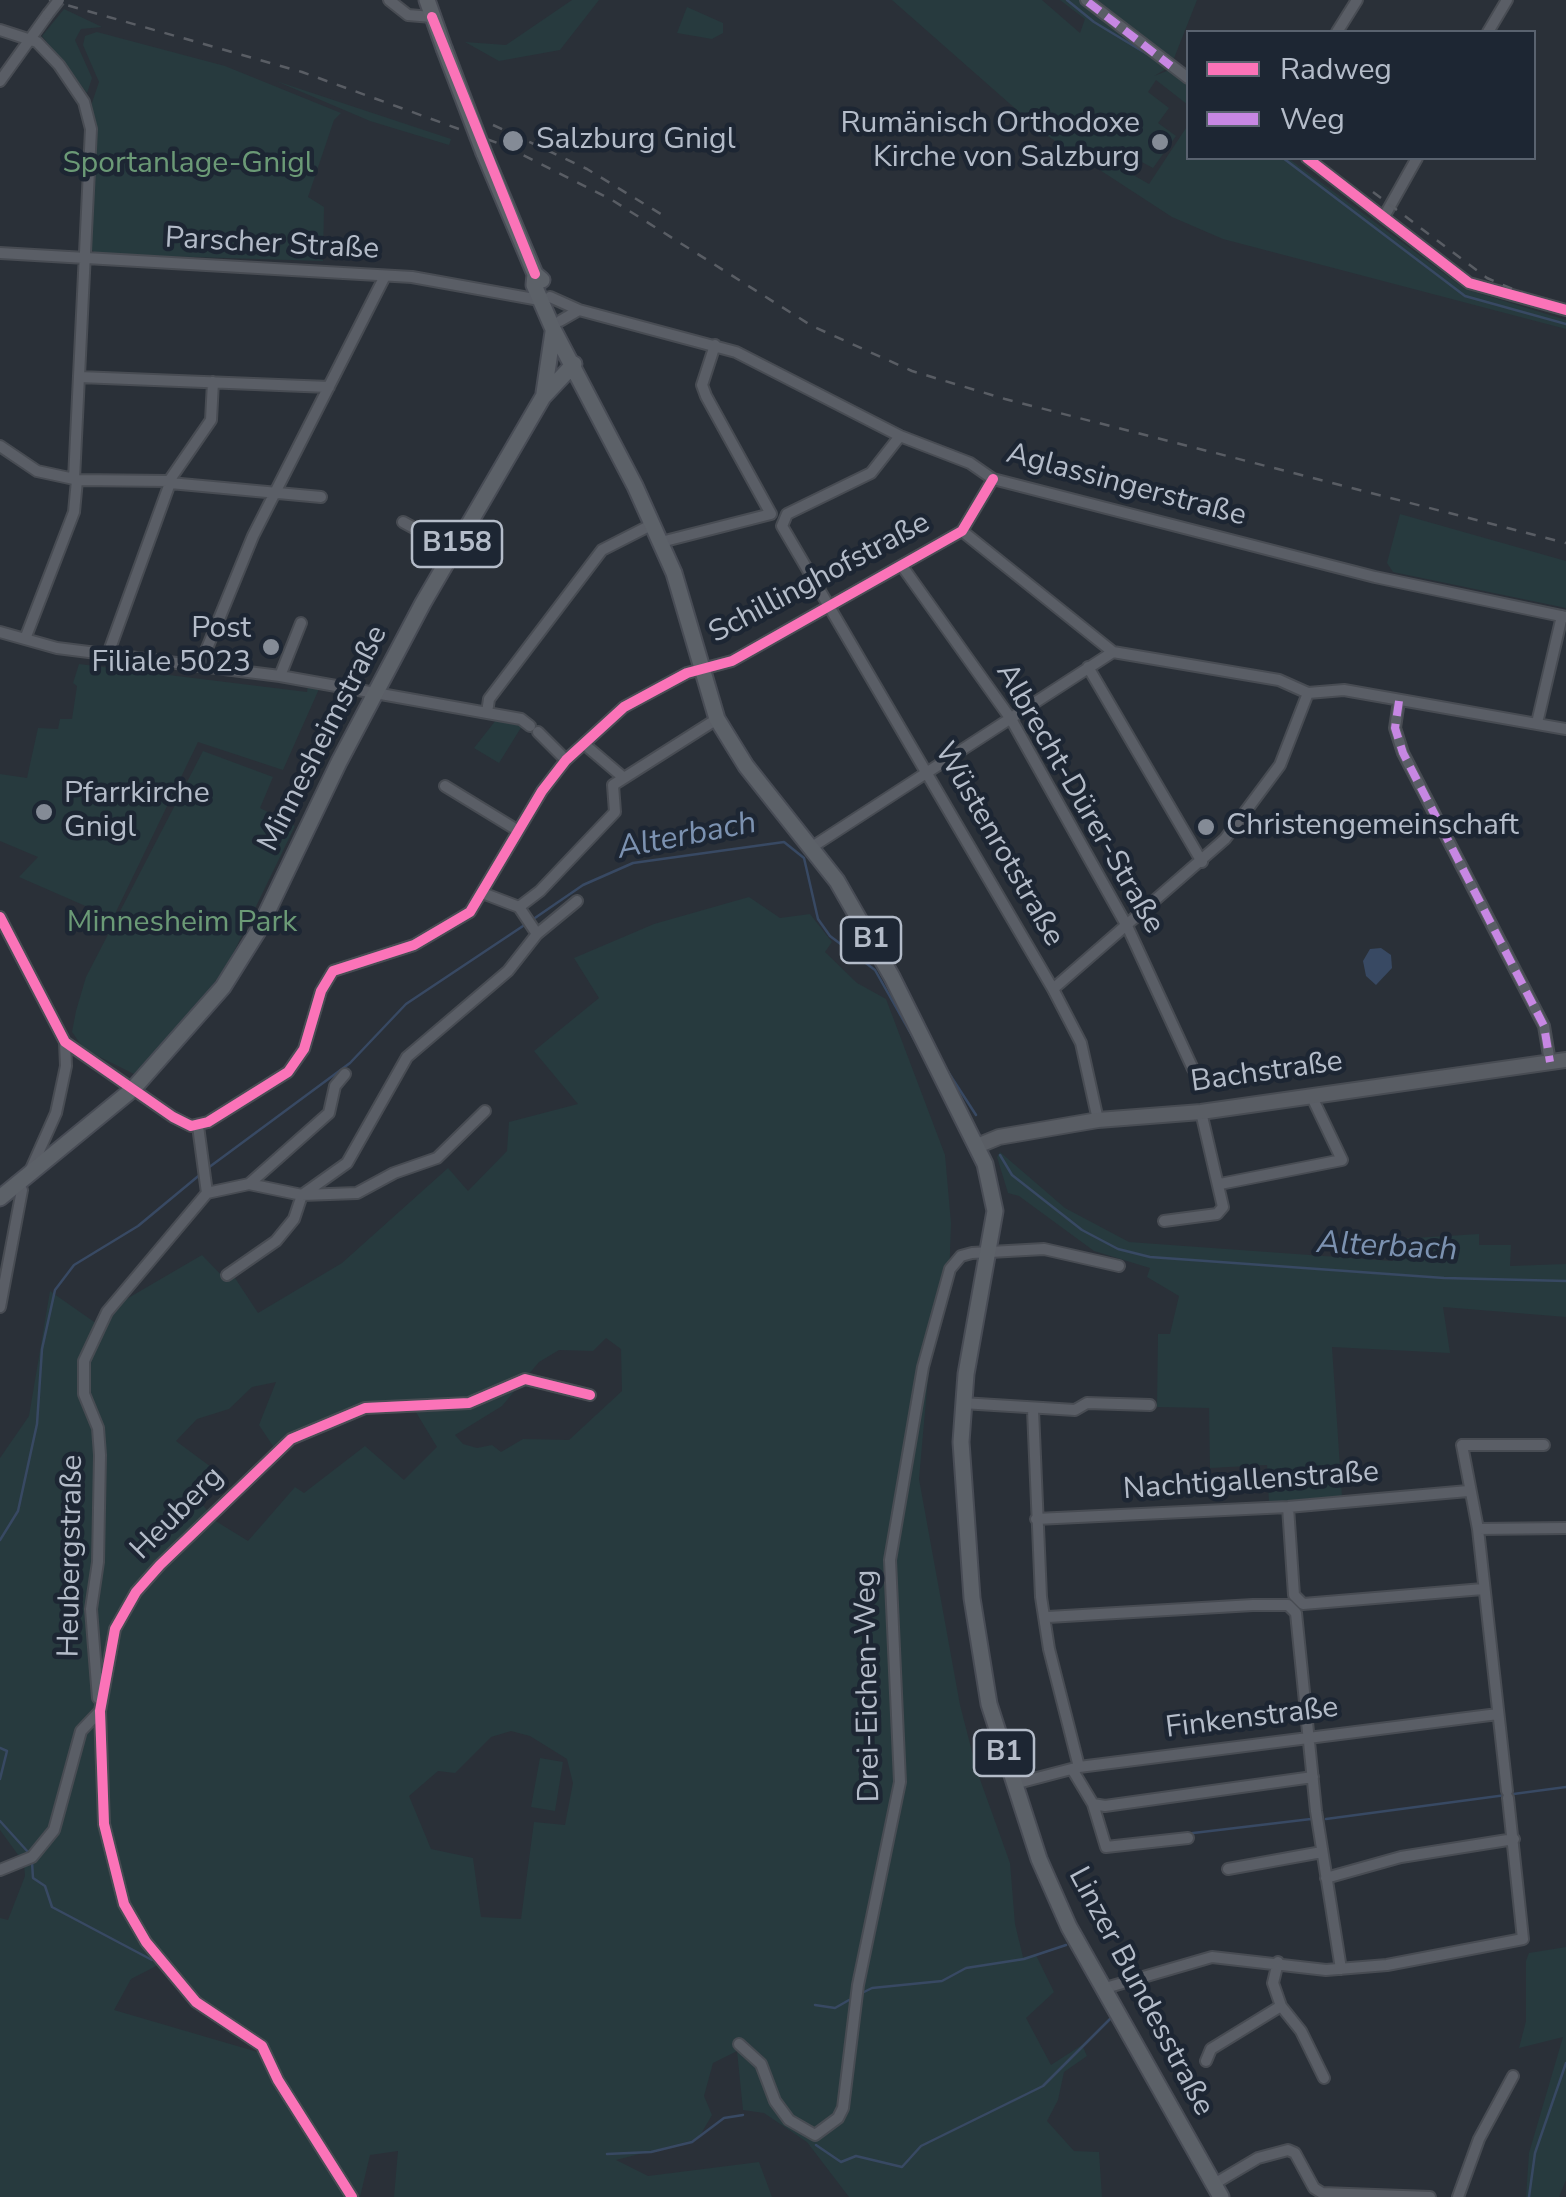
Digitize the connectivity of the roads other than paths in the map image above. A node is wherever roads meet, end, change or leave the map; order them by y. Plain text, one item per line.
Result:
1 (59, 0) edge
2 (389, 0) edge
3 (426, 0) edge
4 (1357, 0) edge
5 (1507, 0) edge
6 (1087, 1) edge
7 (432, 18) junction
8 (0, 30) edge
9 (1338, 30) edge
10 (1489, 30) edge
11 (28, 38) junction
12 (1186, 76) edge
13 (0, 81) edge
14 (1310, 160) edge
15 (1417, 160) edge
16 (1384, 215) junction
17 (0, 254) edge
18 (84, 260) junction
19 (385, 276) junction
20 (545, 296) junction
21 (579, 310) junction
22 (1566, 310) edge
23 (557, 325) junction
24 (715, 345) junction
25 (574, 364) junction
26 (550, 366) junction
27 (79, 377) junction
28 (213, 382) junction
29 (329, 387) junction
30 (543, 397) junction
31 (590, 397) junction
32 (900, 436) junction
33 (0, 446) edge
34 (76, 479) junction
35 (993, 479) junction
36 (276, 491) junction
37 (321, 497) dead end
38 (403, 522) dead end
39 (653, 524) junction
40 (962, 531) junction
41 (661, 542) junction
42 (454, 550) junction
43 (902, 566) junction
44 (830, 606) junction
45 (1564, 617) edge
46 (301, 622) dead end
47 (0, 632) edge
48 (24, 639) junction
49 (1113, 652) junction
50 (108, 654) junction
51 (200, 664) junction
52 (1088, 667) junction
53 (700, 669) junction
54 (280, 676) junction
55 (374, 693) junction
56 (1308, 694) junction
57 (1399, 701) junction
58 (487, 713) junction
59 (718, 719) junction
60 (1011, 719) junction
61 (1537, 722) junction
62 (1566, 729) edge
63 (584, 744) junction
64 (566, 760) junction
65 (928, 773) junction
66 (624, 778) junction
67 (445, 786) dead end
68 (518, 830) junction
69 (812, 847) junction
70 (1202, 862) junction
71 (485, 894) junction
72 (578, 901) dead end
73 (0, 917) edge
74 (529, 921) junction
75 (1128, 928) junction
76 (1053, 989) junction
77 (65, 1042) junction
78 (1558, 1061) edge
79 (1193, 1068) dead end
80 (344, 1074) dead end
81 (133, 1089) junction
82 (1311, 1095) junction
83 (485, 1111) dead end
84 (1200, 1112) junction
85 (1098, 1120) junction
86 (198, 1126) junction
87 (977, 1146) junction
88 (31, 1170) junction
89 (249, 1184) junction
90 (1220, 1184) junction
91 (7, 1188) edge
92 (207, 1193) junction
93 (302, 1195) junction
94 (1164, 1220) dead end
95 (991, 1250) junction
96 (1118, 1266) dead end
97 (227, 1275) dead end
98 (0, 1307) edge
99 (590, 1395) dead end
100 (962, 1404) junction
101 (1150, 1404) dead end
102 (1033, 1410) junction
103 (1544, 1445) dead end
104 (1468, 1491) junction
105 (1288, 1507) junction
106 (1036, 1519) junction
107 (1566, 1528) edge
108 (1478, 1529) junction
109 (1482, 1589) junction
110 (1048, 1617) junction
111 (100, 1711) junction
112 (1498, 1714) junction
113 (1308, 1735) junction
114 (1076, 1768) junction
115 (1313, 1777) junction
116 (1014, 1784) junction
117 (1093, 1804) junction
118 (1188, 1838) dead end
119 (1514, 1839) junction
120 (1322, 1852) junction
121 (0, 1870) edge
122 (1228, 1870) dead end
123 (1326, 1878) junction
124 (1278, 1962) junction
125 (1341, 1969) junction
126 (1102, 1989) junction
127 (1281, 2006) junction
128 (739, 2044) dead end
129 (1206, 2061) dead end
130 (1512, 2076) dead end
131 (1324, 2078) dead end
132 (1218, 2190) edge
133 (352, 2197) edge
134 (1430, 2197) edge
135 (1458, 2197) edge

1 - 11 street, bridge
2 - 7 street
3 - 7 main road, B1
4 - 9 street
5 - 10 street
6 - 12 street
7 - 20 main road, Linzer Bundesstraße / B1, bridge
8 - 11 street
11 - 13 street
11 - 18 street
14 - 16 street
15 - 16 street
16 - 22 street
17 - 18 street, Parscher Straße
18 - 19 street, Parscher Straße
18 - 27 street
19 - 20 street, Parscher Straße
19 - 29 street
20 - 21 street, Aglassingerstraße
20 - 23 main road, Linzer Bundesstraße / B1
21 - 23 street
21 - 24 street, Aglassingerstraße
23 - 25 main road, Linzer Bundesstraße / B1
23 - 26 main road, Minnesheimstraße / B158
24 - 32 street, Aglassingerstraße
24 - 41 street
25 - 26 main road
25 - 30 main road, Minnesheimstraße / B158
25 - 31 main road, Linzer Bundesstraße / B1
26 - 30 main road, Minnesheimstraße / B158
27 - 28 street
27 - 34 street
28 - 29 street
28 - 34 street
29 - 36 street
30 - 31 main road
30 - 42 main road, Minnesheimstraße / B158
31 - 39 main road, Linzer Bundesstraße / B1
32 - 35 street, Aglassingerstraße
32 - 44 street, Wüstenrotstraße
33 - 34 street
34 - 48 street
35 - 40 street, Schillinghofstraße
35 - 45 street, Aglassingerstraße
36 - 37 street
36 - 50 street
36 - 51 street
38 - 42 street
39 - 41 main road, Linzer Bundesstraße / B1
39 - 58 street
40 - 43 street, Schillinghofstraße
40 - 49 street, Schillinghofstraße
41 - 53 main road, Linzer Bundesstraße / B1
42 - 55 main road, Minnesheimstraße / B158
43 - 44 street, Schillinghofstraße
43 - 60 street, Albrecht-Dürer-Straße
44 - 53 street, Schillinghofstraße
44 - 65 street, Wüstenrotstraße
45 - 61 street
46 - 54 street
47 - 48 street
48 - 50 street
49 - 52 street
49 - 56 street, Schillinghofstraße
50 - 51 street
51 - 54 street
52 - 60 street
52 - 70 street
53 - 59 main road, Linzer Bundesstraße / B1
53 - 63 street, Schillinghofstraße
54 - 55 street
55 - 58 street
55 - 81 main road, Minnesheimstraße / B158
56 - 57 street, Schillinghofstraße
56 - 70 street
57 - 61 street, Schillinghofstraße
57 - 78 street
58 - 64 street
59 - 66 street
59 - 69 main road, Linzer Bundesstraße / B1
60 - 65 street
60 - 75 street, Albrecht-Dürer-Straße
61 - 62 street, Schillinghofstraße
63 - 64 street, Schillinghofstraße
63 - 66 street
64 - 68 street, Schillinghofstraße
65 - 69 street
65 - 76 street, Wüstenrotstraße
66 - 74 street
67 - 68 street
68 - 71 street, Schillinghofstraße
69 - 87 main road, Linzer Bundesstraße / B1
70 - 75 street
71 - 74 street
71 - 86 street
72 - 74 street
73 - 77 street
74 - 93 street
75 - 76 street
75 - 79 street, Albrecht-Dürer-Straße
76 - 85 street, Wüstenrotstraße
77 - 81 street
77 - 88 street
78 - 82 street, Bachstraße
80 - 89 street
81 - 86 street
81 - 88 main road, B158
82 - 84 street, Bachstraße
82 - 90 street
83 - 93 street
84 - 85 street, Bachstraße
84 - 90 street
85 - 87 street, Bachstraße
86 - 92 street
87 - 95 main road, Linzer Bundesstraße / B1
88 - 91 main road, B158
89 - 92 street
89 - 93 street
90 - 94 street
91 - 98 street
92 - 111 street, Heubergstraße
93 - 97 street
95 - 96 street
95 - 100 main road, Linzer Bundesstraße / B1
95 - 128 street, Drei-Eichen-Weg
99 - 111 street, Heuberg
100 - 102 street
100 - 116 main road, Linzer Bundesstraße / B1
101 - 102 street
102 - 106 street
103 - 104 street
104 - 105 street, Nachtigallenstraße
104 - 108 street
105 - 106 street, Nachtigallenstraße
105 - 109 street
106 - 110 street
107 - 108 street
108 - 109 street
109 - 112 street
110 - 113 street
110 - 114 street
111 - 121 street
111 - 133 street, Heuberg
112 - 113 street, Finkenstraße
112 - 119 street
113 - 114 street, Finkenstraße
113 - 115 street
114 - 116 street, Finkenstraße
114 - 117 street
115 - 117 street
115 - 120 street
116 - 126 main road, Linzer Bundesstraße / B1
117 - 118 street
119 - 123 street
119 - 125 street
120 - 122 street
120 - 123 street
123 - 125 street
124 - 125 street
124 - 126 street
124 - 127 street
126 - 132 main road, Linzer Bundesstraße / B1
127 - 129 street
127 - 131 street
130 - 135 street
132 - 134 street

